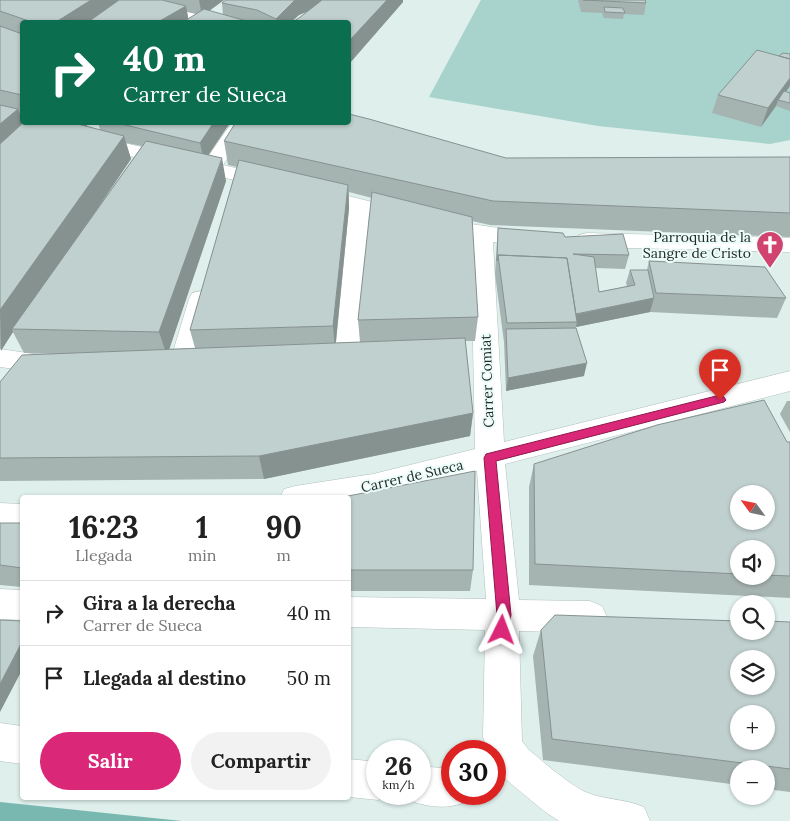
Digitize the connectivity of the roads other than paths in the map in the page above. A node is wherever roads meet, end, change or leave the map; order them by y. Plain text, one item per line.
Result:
1 (128, 0) edge
2 (112, 16) edge
3 (208, 19) edge
4 (97, 125) edge
5 (240, 125) edge
6 (210, 168) junction
7 (359, 204) junction
8 (482, 236) junction
9 (790, 245) edge
10 (206, 279) edge
11 (347, 355) edge
12 (7, 357) edge
13 (211, 363) edge
14 (75, 367) edge
15 (790, 381) edge
16 (490, 458) junction
17 (314, 495) edge
18 (0, 516) edge
19 (20, 517) edge
20 (0, 604) edge
21 (20, 605) edge
22 (351, 612) edge
23 (504, 615) junction
24 (622, 618) edge
25 (503, 740) edge
26 (0, 742) edge
27 (20, 745) edge
28 (506, 767) edge
29 (351, 778) edge
30 (366, 780) edge
31 (630, 821) edge

1 - 2 street
1 - 3 street
4 - 6 street
5 - 6 street
6 - 7 street
7 - 8 street
7 - 11 street
8 - 9 street
8 - 16 street, Carrer Comiat
10 - 13 street
12 - 14 street
15 - 16 street, Carrer de Sueca
16 - 17 street, Carrer de Sueca
16 - 23 street, Carrer Comiat
18 - 19 street
20 - 21 street
22 - 23 street
23 - 24 street
23 - 25 street, Carrer Comiat
26 - 27 street
28 - 31 street
29 - 30 street

